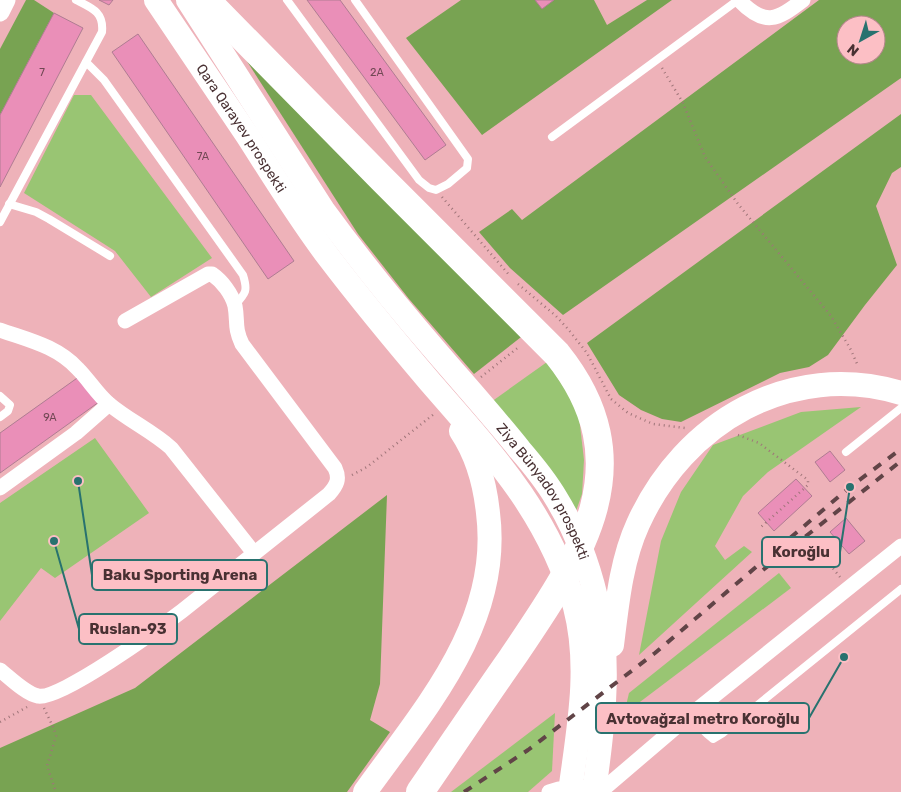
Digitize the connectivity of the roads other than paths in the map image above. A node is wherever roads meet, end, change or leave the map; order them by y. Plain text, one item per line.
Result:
1 (6, 0) edge
2 (76, 0) edge
3 (156, 0) edge
4 (188, 0) edge
5 (206, 0) edge
6 (287, 0) edge
7 (355, 0) edge
8 (739, 0) edge
9 (803, 0) edge
10 (0, 12) edge
11 (86, 62) junction
12 (552, 136) dead end
13 (10, 204) junction
14 (0, 222) edge
15 (348, 243) joint
16 (110, 256) dead end
17 (327, 256) joint
18 (235, 305) junction
19 (125, 321) dead end
20 (0, 330) edge
21 (408, 356) junction
22 (901, 393) edge
23 (0, 396) edge
24 (108, 404) junction
25 (901, 408) edge
26 (0, 418) edge
27 (846, 452) dead end
28 (0, 488) edge
29 (901, 546) edge
30 (254, 553) junction
31 (901, 588) edge
32 (0, 670) edge
33 (689, 716) junction
34 (601, 736) junction
35 (602, 790) edge
36 (365, 792) edge
37 (420, 792) edge
38 (549, 792) edge
39 (570, 792) edge

1 - 10 street
2 - 11 lane
3 - 17 main road, Qara Qarayev prospekti
4 - 15 main road, Qara Qarayev prospekti
5 - 37 highway
6 - 7 lane
8 - 9 street
8 - 12 lane
11 - 13 lane
11 - 18 lane
13 - 14 lane
13 - 16 lane
15 - 34 main road, Ziya Bünyadov prospekti
17 - 21 main road, Ziya Bünyadov prospekti
18 - 19 street
18 - 30 street
20 - 24 street
21 - 36 main road
21 - 39 main road, Ziya Bünyadov prospekti
22 - 34 main road
23 - 26 lane
24 - 28 street
24 - 30 street
25 - 27 lane
29 - 33 street
30 - 32 street
31 - 33 lane
33 - 35 street
34 - 35 main road, Ziya Bünyadov prospekti
35 - 38 street

